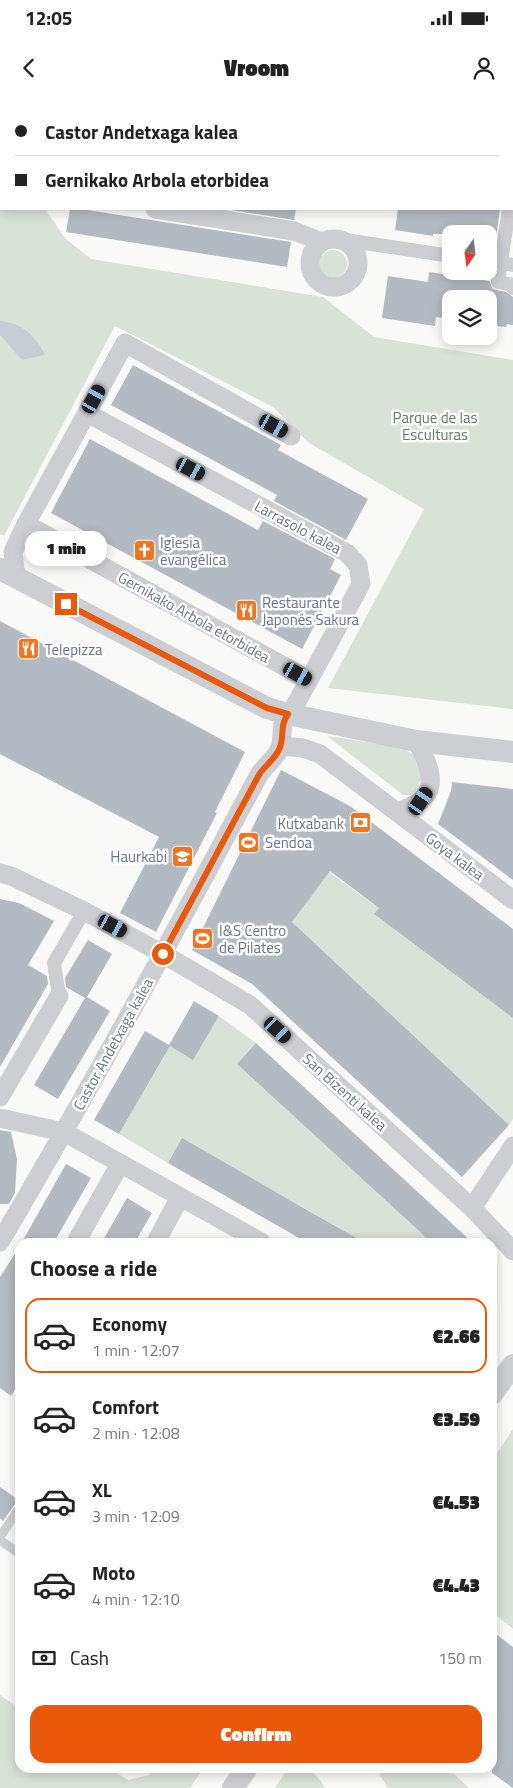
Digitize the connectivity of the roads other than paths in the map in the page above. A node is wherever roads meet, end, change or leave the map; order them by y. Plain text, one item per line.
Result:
1 (166, 210) edge
2 (509, 210) edge
3 (330, 241) joint
4 (442, 255) edge
5 (501, 263) edge
6 (513, 288) edge
7 (87, 413) junction
8 (291, 436) dead end
9 (26, 524) junction
10 (8, 573) edge
11 (309, 680) junction
12 (288, 714) junction
13 (416, 741) junction
14 (281, 746) junction
15 (513, 752) edge
16 (398, 812) junction
17 (0, 873) edge
18 (513, 900) edge
19 (84, 911) junction
20 (163, 954) junction
21 (59, 996) joint
22 (0, 1097) edge
23 (0, 1118) edge
24 (64, 1132) junction
25 (513, 1146) edge
26 (120, 1164) junction
27 (180, 1197) junction
28 (472, 1208) junction
29 (240, 1237) edge
30 (78, 1238) edge
31 (158, 1238) edge
32 (0, 1242) edge
33 (513, 1251) edge
34 (15, 1515) edge
35 (0, 1538) edge
36 (15, 1550) edge
37 (244, 1773) edge
38 (233, 1788) edge

1 - 3 street
2 - 5 street
3 - 4 street
5 - 6 street
7 - 8 street
7 - 9 street
7 - 11 street, Larrasolo kalea
9 - 10 street
9 - 11 street, Gernikako Arbola etorbidea
10 - 12 street
11 - 12 street, Larrasolo kalea
12 - 13 street
12 - 14 street
13 - 15 street
13 - 16 street
14 - 16 street, Goya kalea
14 - 20 street, Castor Andetxaga kalea
16 - 18 street, Goya kalea
17 - 19 street, San Bizenti kalea
19 - 20 street, San Bizenti kalea
19 - 21 street
20 - 24 street, Castor Andetxaga kalea
20 - 28 street, San Bizenti kalea
21 - 22 street
23 - 24 street
24 - 26 street
24 - 32 street, Castor Andetxaga kalea
25 - 28 street
26 - 27 street
26 - 30 street
27 - 29 street
27 - 31 street
28 - 33 street, San Bizenti kalea
34 - 35 lane
35 - 36 lane
37 - 38 street

